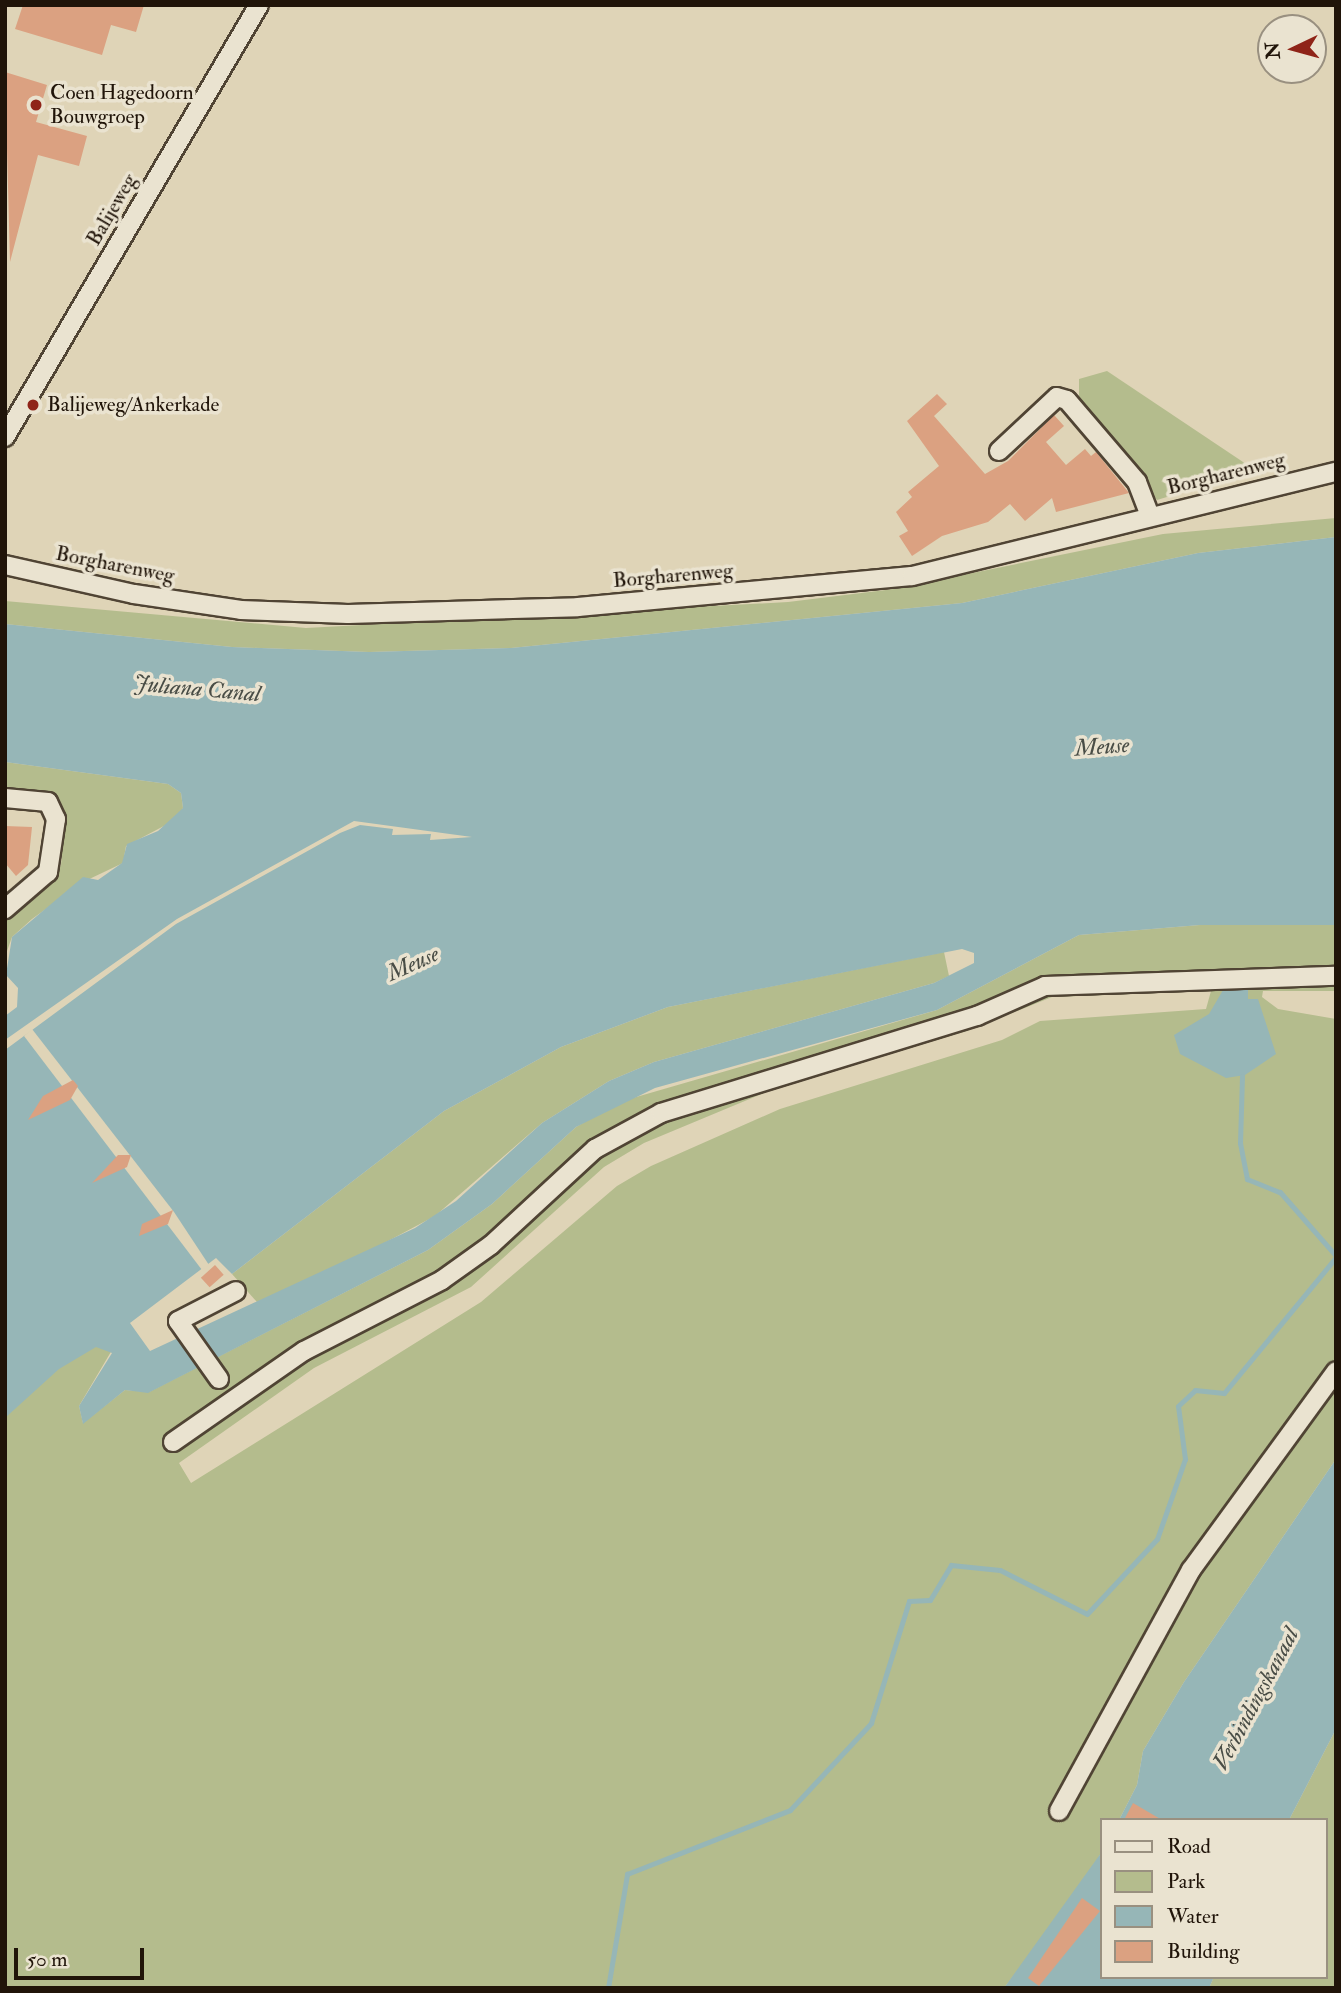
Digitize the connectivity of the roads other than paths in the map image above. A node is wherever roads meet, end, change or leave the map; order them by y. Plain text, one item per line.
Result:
1 (259, 5) edge
2 (5, 437) edge
3 (999, 451) dead end
4 (1336, 472) edge
5 (1150, 516) junction
6 (5, 565) edge
7 (5, 798) edge
8 (5, 909) edge
9 (1336, 976) edge
10 (236, 1291) dead end
11 (1336, 1371) edge
12 (219, 1379) dead end
13 (173, 1441) dead end
14 (1059, 1811) dead end

1 - 2 street, Balijeweg
3 - 5 street
4 - 5 street, Borgharenweg
5 - 6 street, Borgharenweg
7 - 8 street
9 - 13 street
10 - 12 street
11 - 14 street

